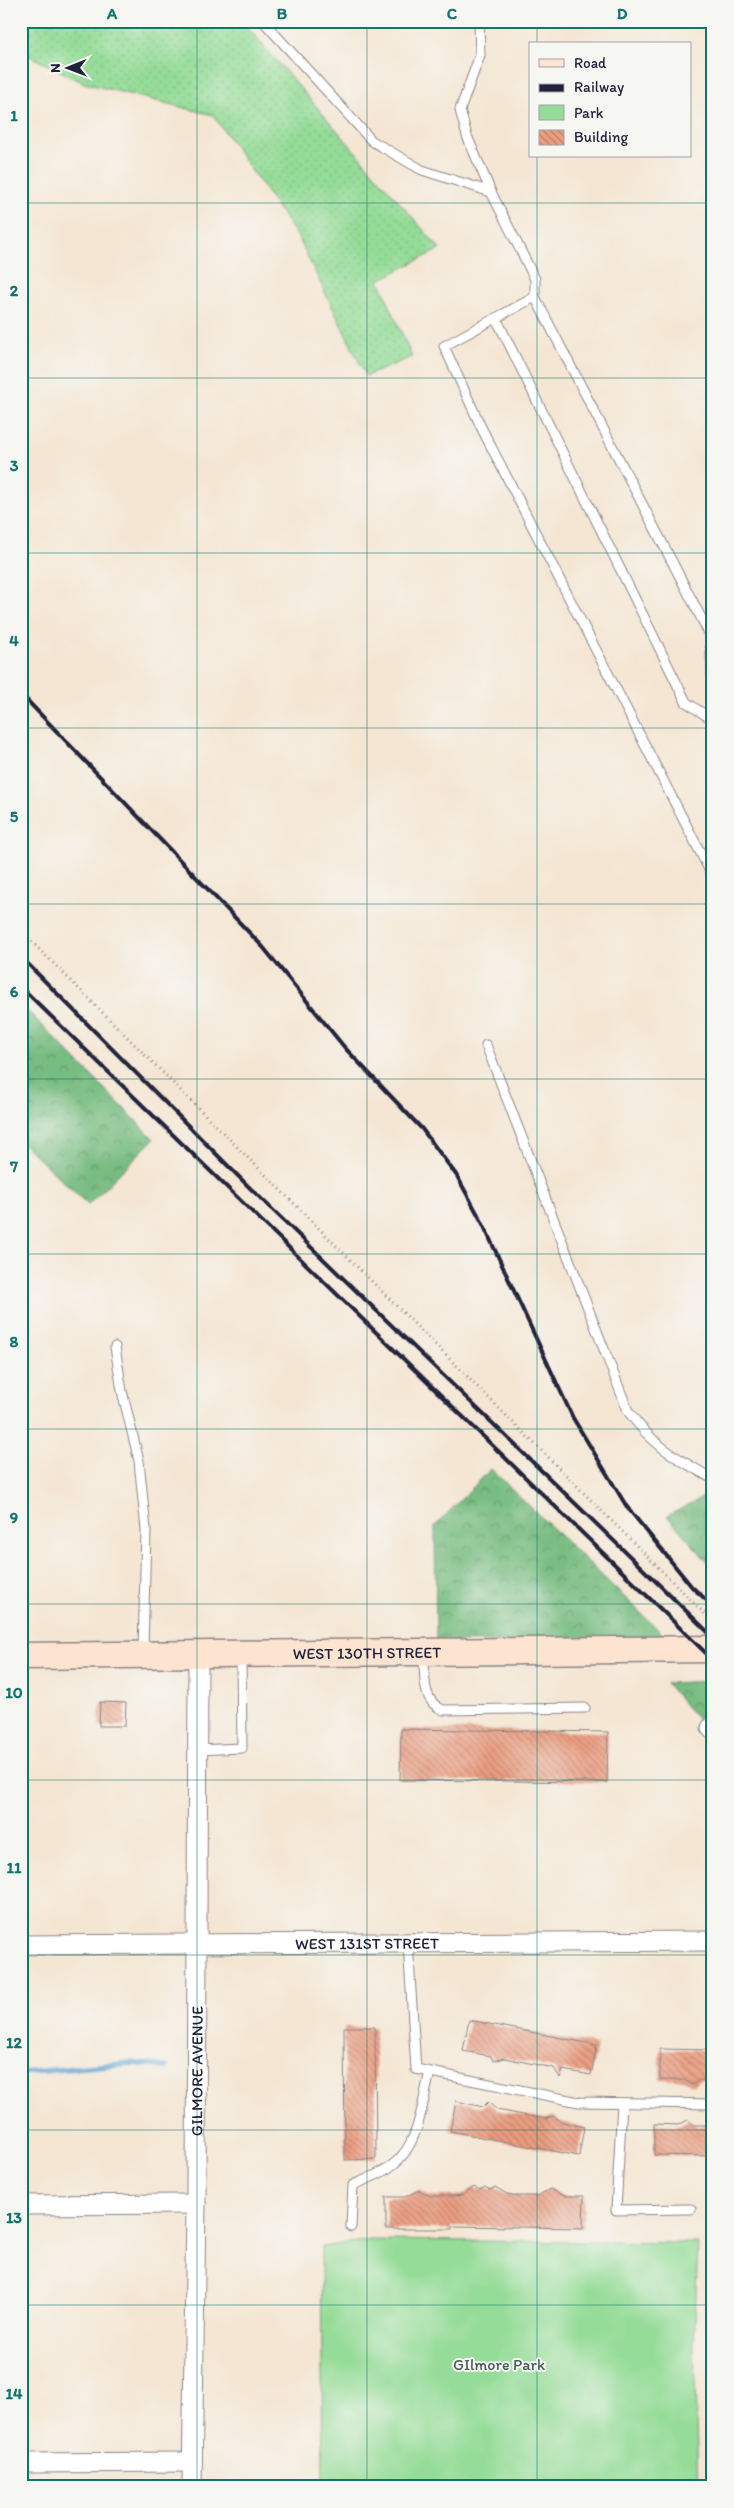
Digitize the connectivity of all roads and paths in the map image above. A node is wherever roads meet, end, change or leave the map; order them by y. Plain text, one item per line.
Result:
1 (263, 21) edge
2 (479, 21) edge
3 (491, 192) junction
4 (535, 297) junction
5 (496, 318) junction
6 (713, 693) edge
7 (713, 720) edge
8 (713, 878) edge
9 (21, 931) edge
10 (486, 1045) dead end
11 (115, 1347) dead end
12 (713, 1479) edge
13 (712, 1622) edge
14 (713, 1650) edge
15 (424, 1652) junction
16 (143, 1654) junction
17 (198, 1654) junction
18 (241, 1654) junction
19 (21, 1656) edge
20 (585, 1708) dead end
21 (197, 1750) junction
22 (713, 1941) edge
23 (408, 1943) junction
24 (196, 1944) junction
25 (21, 1945) edge
26 (430, 2072) junction
27 (622, 2103) junction
28 (713, 2104) edge
29 (196, 2204) junction
30 (21, 2205) edge
31 (691, 2209) dead end
32 (351, 2227) dead end
33 (192, 2462) junction
34 (21, 2463) edge
35 (192, 2487) edge

1 - 3 lane
2 - 3 lane
3 - 4 lane
4 - 5 lane
4 - 6 lane
5 - 7 lane
5 - 8 lane
9 - 13 path
10 - 12 lane
11 - 16 lane
14 - 15 main road, WEST 130TH STREET
15 - 18 main road, WEST 130TH STREET
15 - 20 lane
16 - 17 main road, WEST 130TH STREET
16 - 19 main road, WEST 130TH STREET
17 - 18 main road, WEST 130TH STREET
17 - 21 street, GILMORE AVENUE
18 - 21 lane
21 - 24 street, GILMORE AVENUE
22 - 23 street, WEST 131ST STREET
23 - 24 street, WEST 131ST STREET
23 - 26 lane
24 - 25 street, WEST 131ST STREET
24 - 29 street, GILMORE AVENUE
26 - 27 lane
26 - 32 lane
27 - 28 lane
27 - 31 lane
29 - 30 street
29 - 33 street, GILMORE AVENUE
33 - 34 street
33 - 35 street, GILMORE AVENUE

